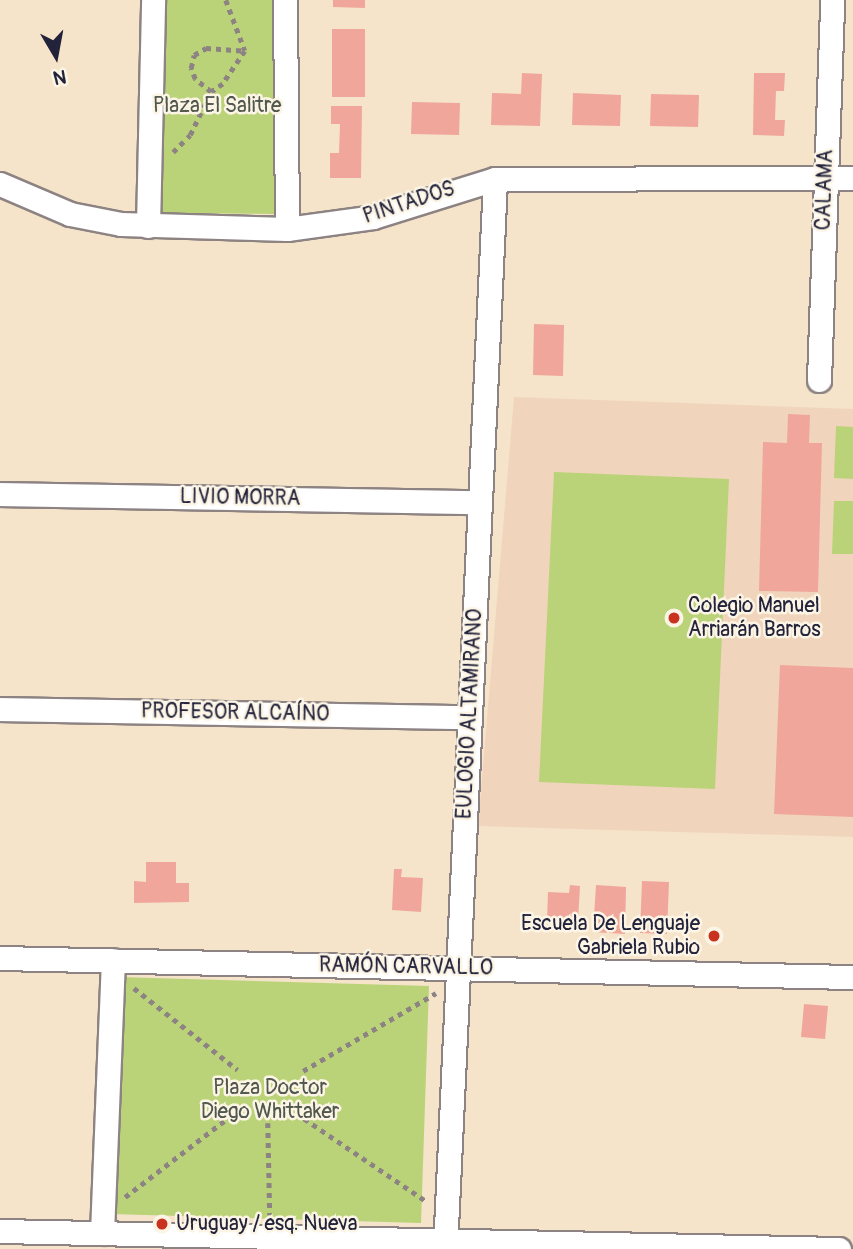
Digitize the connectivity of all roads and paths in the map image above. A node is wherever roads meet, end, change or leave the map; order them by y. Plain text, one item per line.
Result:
1 (153, 0) edge
2 (226, 0) edge
3 (285, 0) edge
4 (832, 0) edge
5 (245, 51) junction
6 (211, 92) junction
7 (149, 168) junction
8 (826, 177) junction
9 (853, 178) edge
10 (495, 179) junction
11 (0, 184) edge
12 (148, 226) junction
13 (287, 229) junction
14 (820, 380) dead end
15 (0, 494) edge
16 (480, 502) junction
17 (0, 709) edge
18 (470, 717) junction
19 (0, 958) edge
20 (112, 965) junction
21 (458, 974) junction
22 (853, 977) edge
23 (238, 1070) dead end
24 (303, 1071) dead end
25 (241, 1108) dead end
26 (296, 1113) dead end
27 (268, 1124) dead end
28 (447, 1216) junction
29 (102, 1224) junction
30 (0, 1231) edge
31 (270, 1237) junction
32 (445, 1245) edge
33 (839, 1249) edge

1 - 7 street
2 - 5 path
3 - 13 street
4 - 8 street, CALAMA
5 - 6 path
5 - 6 path
6 - 7 path
7 - 12 street
8 - 9 street, PINTADOS
8 - 10 street, PINTADOS
8 - 14 street, CALAMA
10 - 13 street, PINTADOS
10 - 16 street, EULOGIO ALTAMIRANO
11 - 12 street, PINTADOS
12 - 13 street, PINTADOS
15 - 16 street, LIVIO MORRA
16 - 18 street, EULOGIO ALTAMIRANO
17 - 18 street, PROFESOR ALCAÍNO
18 - 21 street, EULOGIO ALTAMIRANO
19 - 20 street, RAMÓN CARVALLO
20 - 21 street, RAMÓN CARVALLO
20 - 23 path
20 - 29 street
21 - 22 street, RAMÓN CARVALLO
21 - 24 path
21 - 28 street, EULOGIO ALTAMIRANO
25 - 29 path
26 - 28 path
27 - 31 path
28 - 32 street, EULOGIO ALTAMIRANO
29 - 30 street
29 - 31 street
31 - 32 street
32 - 33 street

